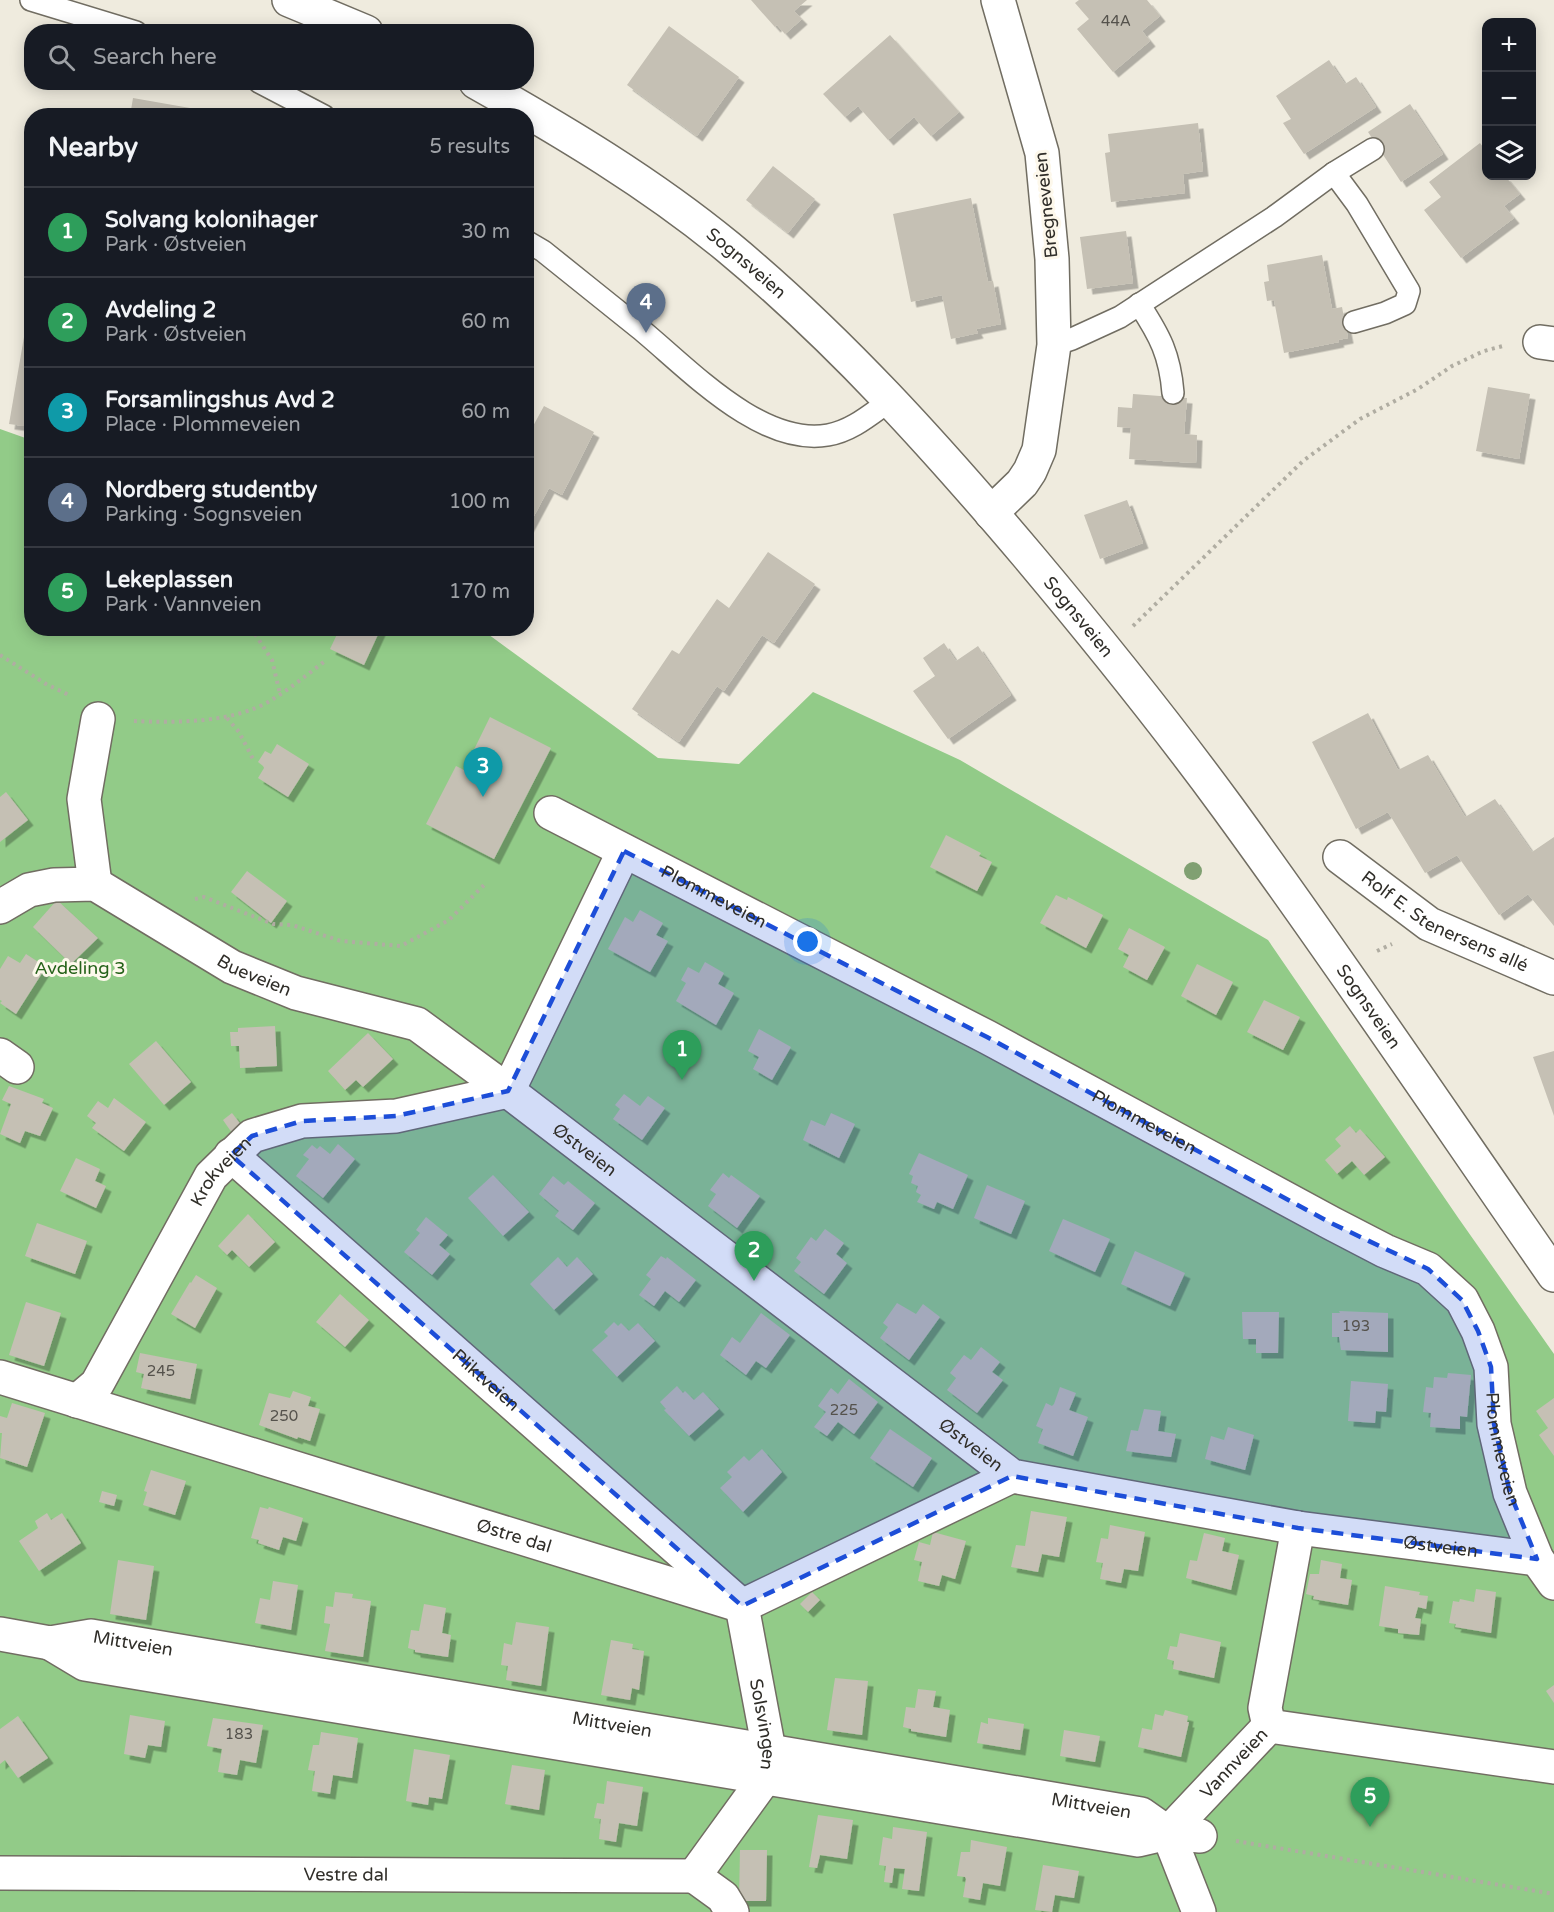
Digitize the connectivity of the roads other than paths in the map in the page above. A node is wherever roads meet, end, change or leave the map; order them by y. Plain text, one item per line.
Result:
1 (31, 0) edge
2 (289, 0) edge
3 (998, 0) edge
4 (116, 24) edge
5 (347, 24) edge
6 (274, 90) edge
7 (490, 90) edge
8 (309, 108) edge
9 (521, 108) edge
10 (534, 115) edge
11 (1372, 149) dead end
12 (1334, 173) junction
13 (534, 246) edge
14 (1139, 304) junction
15 (1354, 322) dead end
16 (1054, 345) junction
17 (1173, 393) dead end
18 (891, 400) junction
19 (992, 513) junction
20 (98, 719) road end
21 (551, 813) dead end
22 (624, 851) junction
23 (1340, 857) dead end
24 (95, 884) junction
25 (0, 907) edge
26 (1554, 978) edge
27 (508, 1091) junction
28 (231, 1155) junction
29 (1554, 1275) edge
30 (0, 1377) edge
31 (77, 1401) junction
32 (1012, 1476) junction
33 (1298, 1528) junction
34 (1546, 1571) edge
35 (742, 1606) junction
36 (0, 1634) edge
37 (1269, 1726) junction
38 (767, 1764) junction
39 (1554, 1767) edge
40 (1184, 1834) junction
41 (0, 1873) edge
42 (694, 1876) junction
43 (732, 1912) edge
44 (1199, 1912) edge

1 - 4 lane
2 - 5 street
3 - 16 street, Bregneveien
6 - 8 lane
7 - 9 street, Sognsveien
10 - 18 street, Sognsveien
11 - 12 lane
12 - 14 lane
12 - 15 lane
13 - 18 lane
14 - 16 lane
14 - 17 lane
16 - 19 street, Bregneveien
18 - 19 street, Sognsveien
19 - 29 street, Sognsveien
20 - 24 street
21 - 22 street, Plommeveien
22 - 27 street
22 - 34 street, Plommeveien
23 - 26 street, Rolf E. Stenersens allé
24 - 25 street
24 - 27 street, Bueveien
27 - 28 street, Krokveien
27 - 32 street, Østveien
28 - 31 street, Krokveien
28 - 35 street, Pliktveien
30 - 31 street, Østre dal
31 - 35 street, Østre dal
32 - 33 street, Østveien
32 - 35 street
33 - 34 street, Østveien
33 - 37 street, Vannveien
35 - 38 street, Solsvingen
36 - 38 street, Mittveien
37 - 39 street
37 - 40 street, Vannveien
38 - 40 street, Mittveien
38 - 42 street, Solsvingen
40 - 44 street
41 - 42 street, Vestre dal
42 - 43 street

